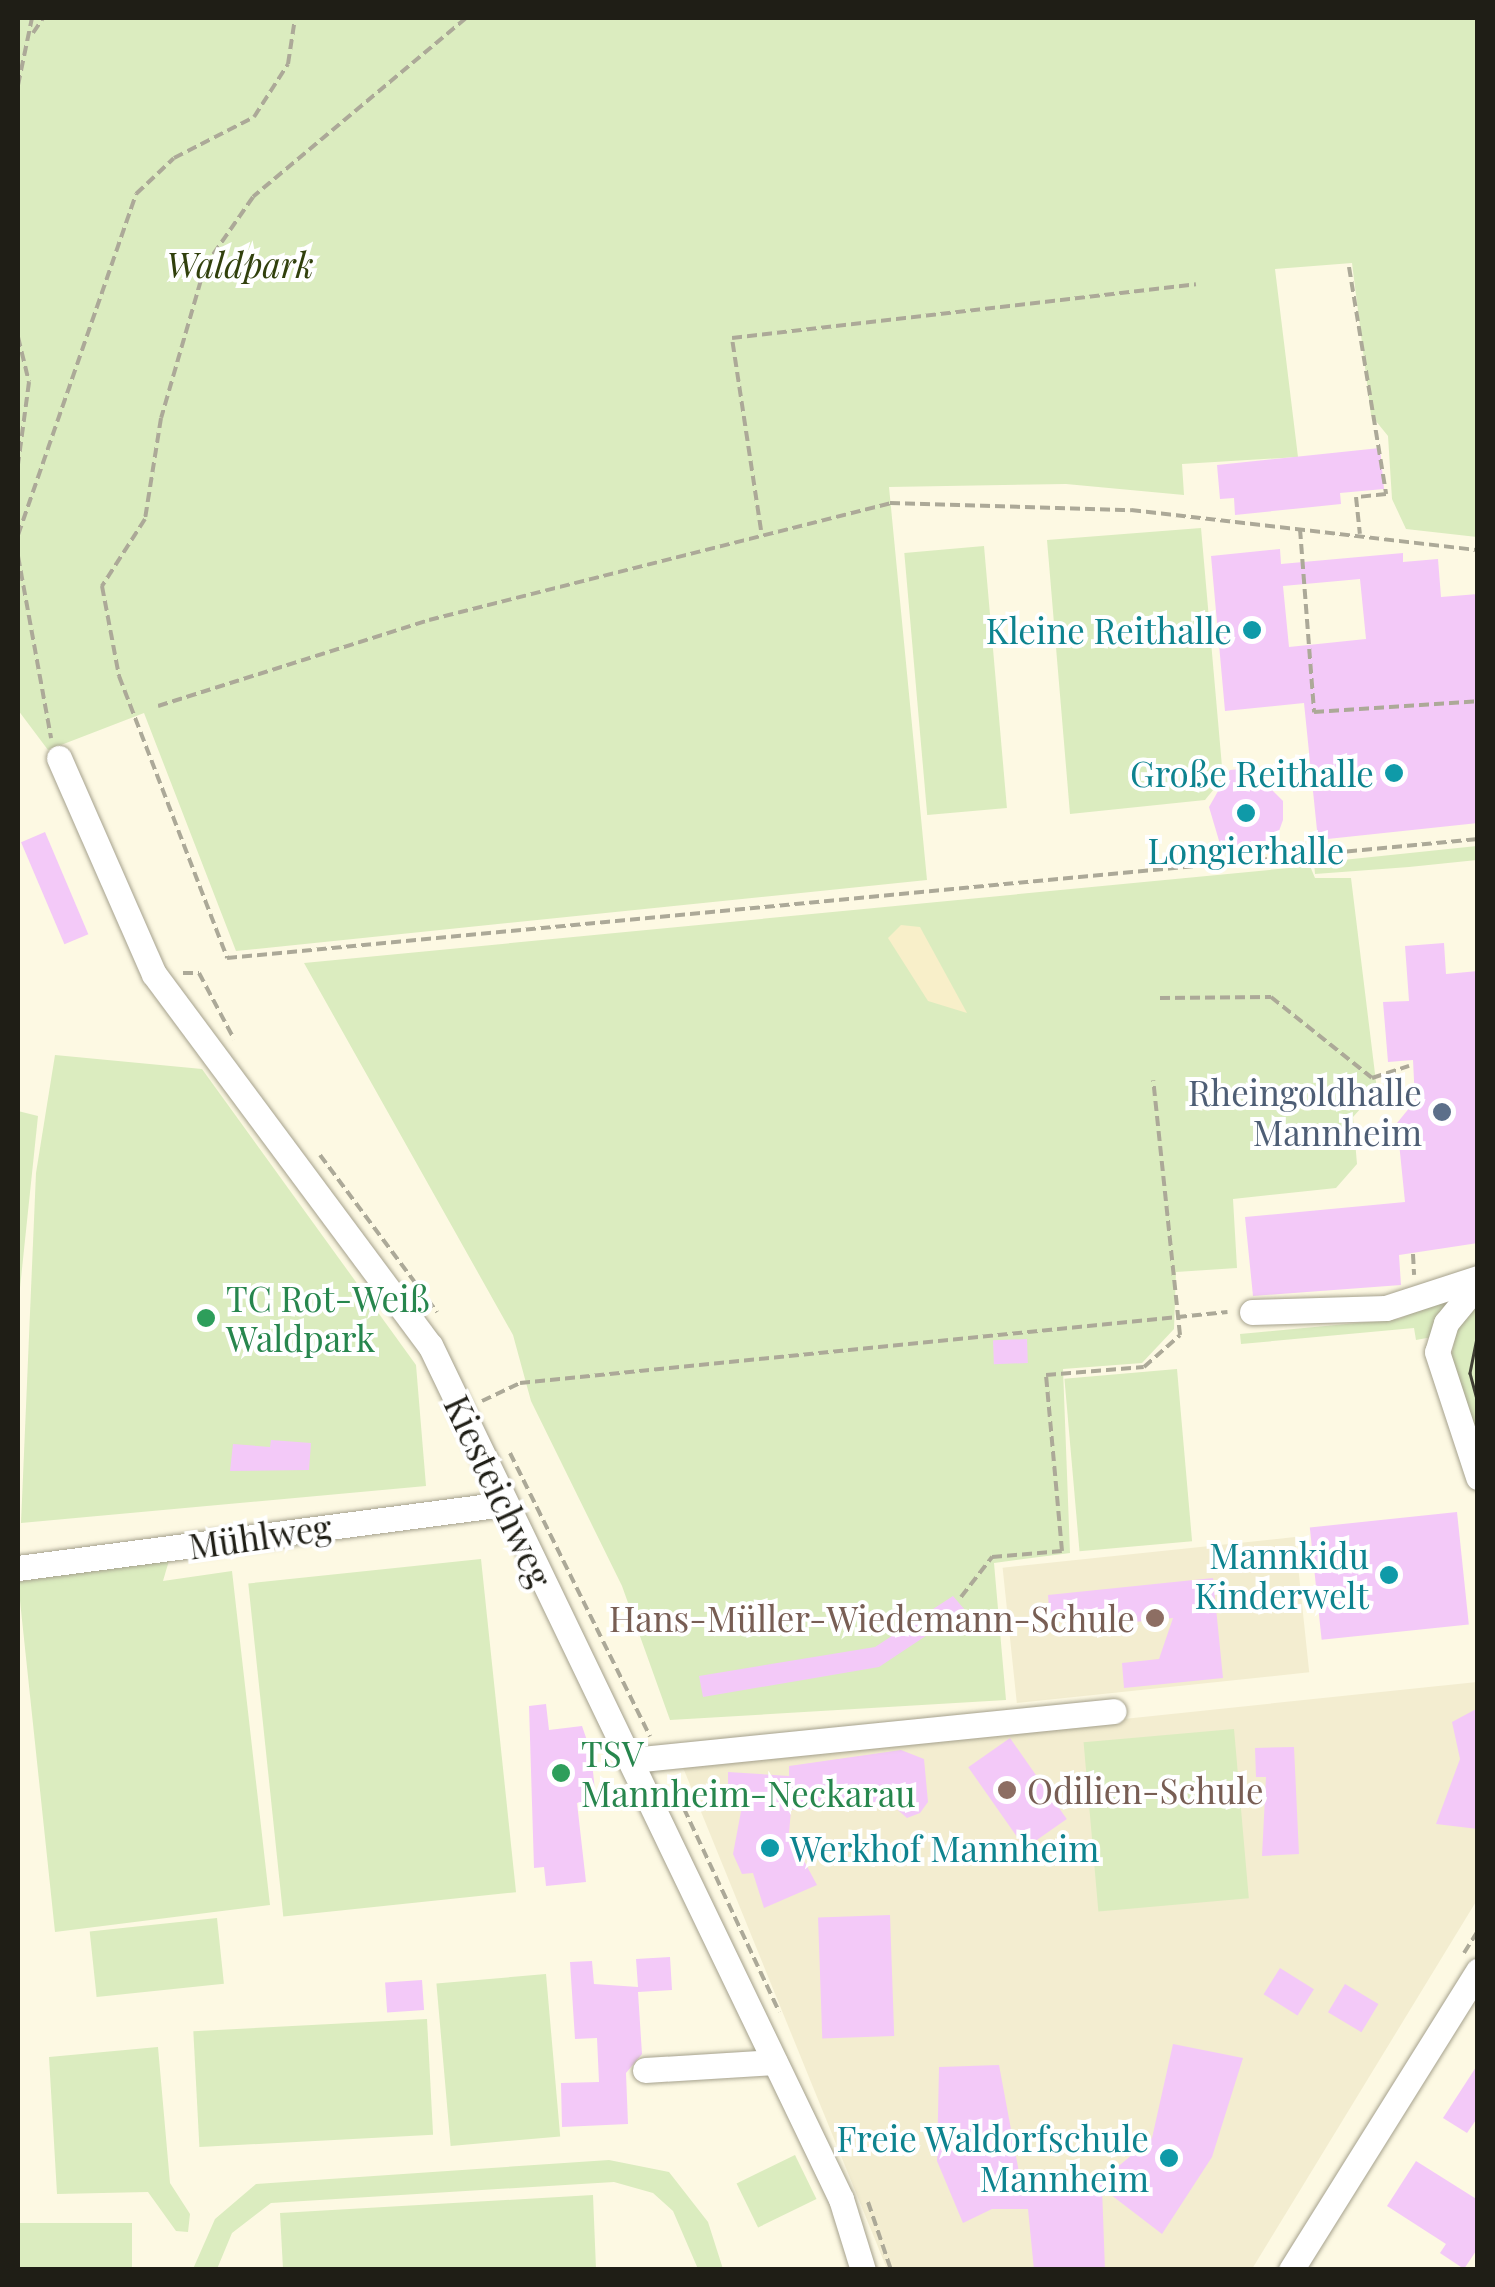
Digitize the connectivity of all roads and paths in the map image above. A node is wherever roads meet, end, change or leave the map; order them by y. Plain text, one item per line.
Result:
1 (32, 18) edge
2 (43, 18) edge
3 (295, 18) edge
4 (466, 18) edge
5 (31, 38) junction
6 (18, 85) edge
7 (1350, 267) dead end
8 (1196, 284) dead end
9 (18, 337) edge
10 (18, 464) edge
11 (1300, 529) junction
12 (761, 530) junction
13 (1360, 534) junction
14 (18, 535) edge
15 (1478, 550) edge
16 (18, 556) edge
17 (1478, 700) edge
18 (158, 706) dead end
19 (59, 758) joint
20 (1478, 839) edge
21 (1160, 998) dead end
22 (1409, 1066) dead end
23 (1153, 1080) dead end
24 (1478, 1281) edge
25 (1252, 1312) joint
26 (1178, 1317) junction
27 (501, 1388) dead end
28 (1478, 1477) edge
29 (502, 1504) junction
30 (18, 1568) edge
31 (961, 1597) dead end
32 (1114, 1711) dead end
33 (632, 1760) junction
34 (1478, 1972) edge
35 (775, 2062) junction
36 (645, 2070) dead end
37 (863, 2270) edge
38 (1291, 2270) edge

1 - 5 path
2 - 5 path
3 - 14 path
4 - 20 path
5 - 6 path
7 - 13 path
8 - 12 path
9 - 10 path
11 - 12 path
11 - 13 path
11 - 17 path
12 - 18 path
13 - 15 path
16 - 19 path
19 - 29 street, Kiesteichweg
21 - 22 path
23 - 26 path
24 - 25 street
24 - 28 street
25 - 26 path
26 - 27 path
26 - 31 path
29 - 30 street, Mühlweg
29 - 33 street, Kiesteichweg
32 - 33 street
33 - 35 street, Kiesteichweg
34 - 38 street
35 - 36 street
35 - 37 street, Kiesteichweg

